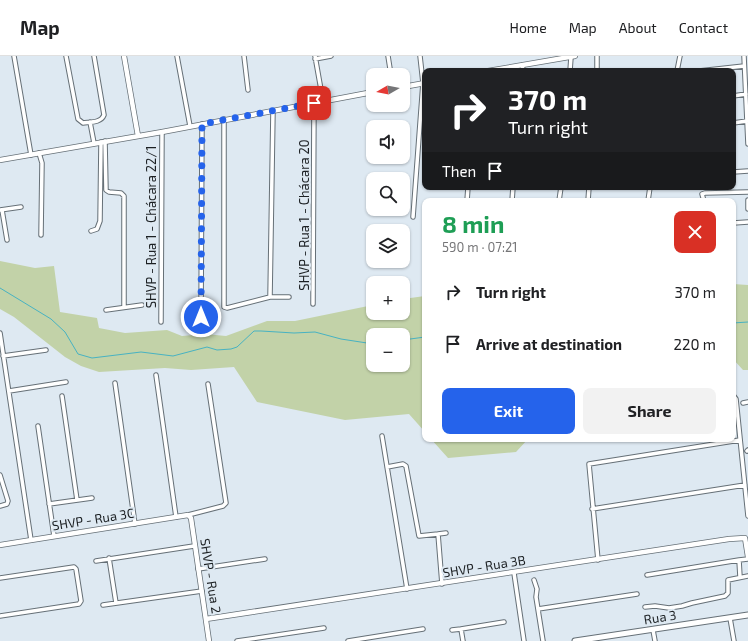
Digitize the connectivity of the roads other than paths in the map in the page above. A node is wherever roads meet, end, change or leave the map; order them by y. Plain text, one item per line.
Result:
1 (14, 56) edge
2 (66, 56) edge
3 (94, 56) edge
4 (124, 56) edge
5 (177, 56) edge
6 (244, 56) edge
7 (331, 56) edge
8 (388, 56) edge
9 (420, 56) edge
10 (573, 56) edge
11 (597, 56) edge
12 (680, 56) edge
13 (744, 56) edge
14 (315, 57) edge
15 (523, 65) junction
16 (744, 66) junction
17 (391, 68) edge
18 (506, 68) edge
19 (522, 68) edge
20 (571, 68) edge
21 (597, 68) edge
22 (678, 68) edge
23 (726, 68) edge
24 (422, 70) edge
25 (422, 83) edge
26 (410, 86) edge
27 (248, 90) dead end
28 (366, 93) edge
29 (746, 94) junction
30 (736, 96) edge
31 (322, 101) junction
32 (314, 103) junction
33 (422, 107) edge
34 (273, 111) junction
35 (224, 119) junction
36 (747, 121) junction
37 (90, 122) junction
38 (736, 123) edge
39 (202, 124) junction
40 (190, 126) junction
41 (162, 132) junction
42 (138, 136) junction
43 (103, 141) junction
44 (94, 143) junction
45 (748, 144) edge
46 (39, 153) junction
47 (31, 155) junction
48 (0, 160) edge
49 (748, 171) edge
50 (736, 172) edge
51 (748, 192) edge
52 (703, 198) edge
53 (748, 200) edge
54 (21, 206) dead end
55 (748, 209) edge
56 (1, 210) edge
57 (413, 217) dead end
58 (748, 222) edge
59 (736, 223) edge
60 (91, 231) dead end
61 (41, 234) dead end
62 (7, 240) dead end
63 (270, 297) junction
64 (289, 297) dead end
65 (313, 304) dead end
66 (142, 305) dead end
67 (124, 307) junction
68 (106, 310) dead end
69 (201, 317) dead end
70 (161, 322) dead end
71 (0, 333) edge
72 (46, 350) dead end
73 (3, 356) junction
74 (156, 375) dead end
75 (66, 382) dead end
76 (115, 383) dead end
77 (208, 384) dead end
78 (9, 391) junction
79 (62, 396) dead end
80 (736, 399) edge
81 (748, 402) edge
82 (743, 403) dead end
83 (38, 426) dead end
84 (382, 436) dead end
85 (740, 440) junction
86 (736, 441) edge
87 (727, 442) edge
88 (387, 467) junction
89 (0, 475) edge
90 (745, 485) junction
91 (92, 498) dead end
92 (77, 500) junction
93 (49, 504) junction
94 (0, 506) edge
95 (592, 509) junction
96 (188, 515) junction
97 (748, 516) edge
98 (176, 517) junction
99 (136, 524) junction
100 (446, 533) dead end
101 (438, 534) junction
102 (54, 536) junction
103 (746, 536) edge
104 (31, 540) junction
105 (0, 545) edge
106 (194, 546) junction
107 (109, 558) junction
108 (748, 558) edge
109 (265, 559) dead end
110 (598, 560) junction
111 (739, 560) junction
112 (96, 561) dead end
113 (198, 569) junction
114 (514, 573) junction
115 (648, 575) dead end
116 (748, 576) edge
117 (740, 577) junction
118 (0, 578) edge
119 (534, 580) dead end
120 (442, 584) junction
121 (407, 589) junction
122 (202, 590) junction
123 (637, 594) dead end
124 (116, 603) junction
125 (103, 605) dead end
126 (645, 607) dead end
127 (538, 609) junction
128 (748, 615) edge
129 (0, 616) edge
130 (730, 618) junction
131 (206, 619) junction
132 (504, 622) dead end
133 (324, 628) dead end
134 (422, 629) dead end
135 (461, 629) junction
136 (452, 630) dead end
137 (653, 630) junction
138 (381, 639) edge
139 (605, 639) edge
140 (209, 641) edge
141 (237, 641) edge
142 (348, 641) edge
143 (463, 641) edge
144 (524, 641) edge
145 (543, 641) edge
146 (575, 641) edge
147 (655, 641) edge
148 (734, 641) edge

1 - 47 street
2 - 37 street
3 - 37 street
4 - 42 street
5 - 40 street
6 - 27 street
7 - 14 street
8 - 17 street
9 - 24 street
10 - 15 street
10 - 20 street
11 - 21 street
12 - 22 street
13 - 16 street
14 - 31 street
15 - 18 street
15 - 19 street
16 - 23 street
16 - 29 street
25 - 26 street
28 - 31 street
29 - 30 street
29 - 36 street
31 - 32 street
32 - 34 street
32 - 65 street, SHVP - Rua 1 - Chácara 20
33 - 57 street
34 - 35 street
34 - 63 street
35 - 39 street
35 - 63 street
36 - 38 street
36 - 45 street
37 - 44 street
39 - 40 street
39 - 69 street
40 - 41 street
41 - 42 street
41 - 70 street, SHVP - Rua 1 - Chácara 22/1
42 - 43 street
43 - 44 street
43 - 60 street
43 - 67 street
44 - 46 street
46 - 47 street
46 - 61 street
47 - 48 street
49 - 50 street
51 - 52 street
53 - 55 street
54 - 56 street
56 - 62 street
58 - 59 street
63 - 64 street
66 - 67 street
67 - 68 street
71 - 73 street
72 - 73 street
73 - 78 street
74 - 98 street
75 - 78 street
76 - 99 street
77 - 96 street
78 - 104 street
79 - 92 street
80 - 85 street
81 - 82 street
83 - 93 street
84 - 88 street
85 - 86 street
85 - 90 street
87 - 95 street
88 - 101 street
88 - 121 street
89 - 94 street
90 - 95 street
90 - 97 street
91 - 92 street
92 - 93 street
93 - 102 street
95 - 110 street
96 - 98 street, SHVP - Rua 3C
96 - 106 street, SHVP - Rua 2
98 - 99 street, SHVP - Rua 3C
99 - 102 street, SHVP - Rua 3C
100 - 101 street
101 - 120 street
102 - 104 street, SHVP - Rua 3C
103 - 108 street, SHVP - Rua 3B
103 - 110 street, SHVP - Rua 3B
104 - 105 street, SHVP - Rua 3C
106 - 107 street
106 - 113 street, SHVP - Rua 2
107 - 112 street
107 - 124 street
108 - 111 street
109 - 113 street
110 - 114 street, SHVP - Rua 3B
111 - 115 street
111 - 117 street
113 - 122 street, SHVP - Rua 2
114 - 120 street, SHVP - Rua 3B
114 - 144 street
116 - 117 street
117 - 126 street
118 - 129 street
119 - 127 street
120 - 121 street, SHVP - Rua 3B
121 - 131 street, SHVP - Rua 3B
122 - 124 street
122 - 131 street, SHVP - Rua 2
123 - 127 street
124 - 125 street
127 - 145 street
128 - 130 main road, Rua 3
130 - 137 main road, Rua 3
130 - 148 street
131 - 140 street, SHVP - Rua 2
132 - 135 street
133 - 141 street
134 - 138 street
135 - 136 street
135 - 143 street
137 - 139 main road, Rua 3
137 - 147 street
138 - 142 street
139 - 146 main road, Rua 3

